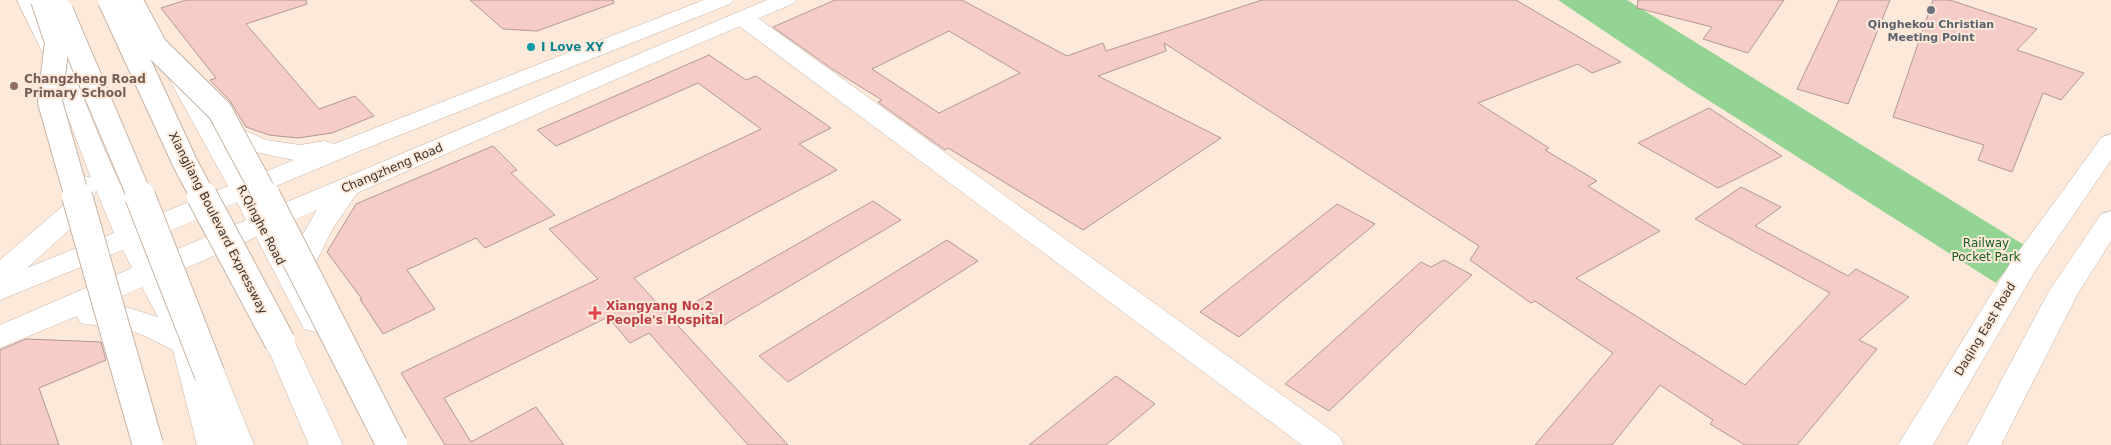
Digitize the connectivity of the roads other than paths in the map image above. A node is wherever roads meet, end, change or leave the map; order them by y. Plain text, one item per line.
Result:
1 (28, 0) edge
2 (43, 0) edge
3 (57, 0) edge
4 (110, 0) edge
5 (130, 0) edge
6 (140, 0) edge
7 (785, 0) edge
8 (733, 9) edge
9 (201, 120) junction
10 (2111, 142) edge
11 (353, 145) junction
12 (92, 151) junction
13 (349, 186) junction
14 (243, 191) junction
15 (2111, 220) edge
16 (262, 224) junction
17 (130, 238) junction
18 (148, 274) junction
19 (0, 276) edge
20 (291, 282) junction
21 (0, 290) edge
22 (42, 319) junction
23 (0, 337) edge
24 (187, 344) junction
25 (148, 445) edge
26 (214, 445) edge
27 (237, 445) edge
28 (326, 445) edge
29 (390, 445) edge
30 (1327, 445) edge
31 (1915, 445) edge
32 (1984, 445) edge

1 - 12 main road
2 - 25 main road, bridge
3 - 27 main road, bridge
4 - 28 main road, Xiangjiang Boulevard Expressway, bridge
5 - 29 main road, bridge
6 - 9 main road, R.Qinghe Road
7 - 8 main road, Changzheng Road
8 - 11 main road, Changzheng Road
8 - 13 main road, Changzheng Road
8 - 30 main road
9 - 11 main road
9 - 14 main road, R.Qinghe Road
10 - 31 main road, Daqing East Road
11 - 14 main road, Changzheng Road
12 - 17 main road
12 - 19 main road
13 - 16 main road, Changzheng Road
13 - 20 main road
14 - 16 main road, R.Qinghe Road
14 - 17 main road, Changzheng Road
15 - 32 main road
16 - 18 main road, Changzheng Road
16 - 20 main road, R.Qinghe Road
17 - 18 main road
17 - 21 main road, Changzheng Road
18 - 22 main road, Changzheng Road
18 - 24 main road
20 - 29 main road, R.Qinghe Road
22 - 23 main road, Changzheng Road
22 - 24 main road
24 - 26 main road

